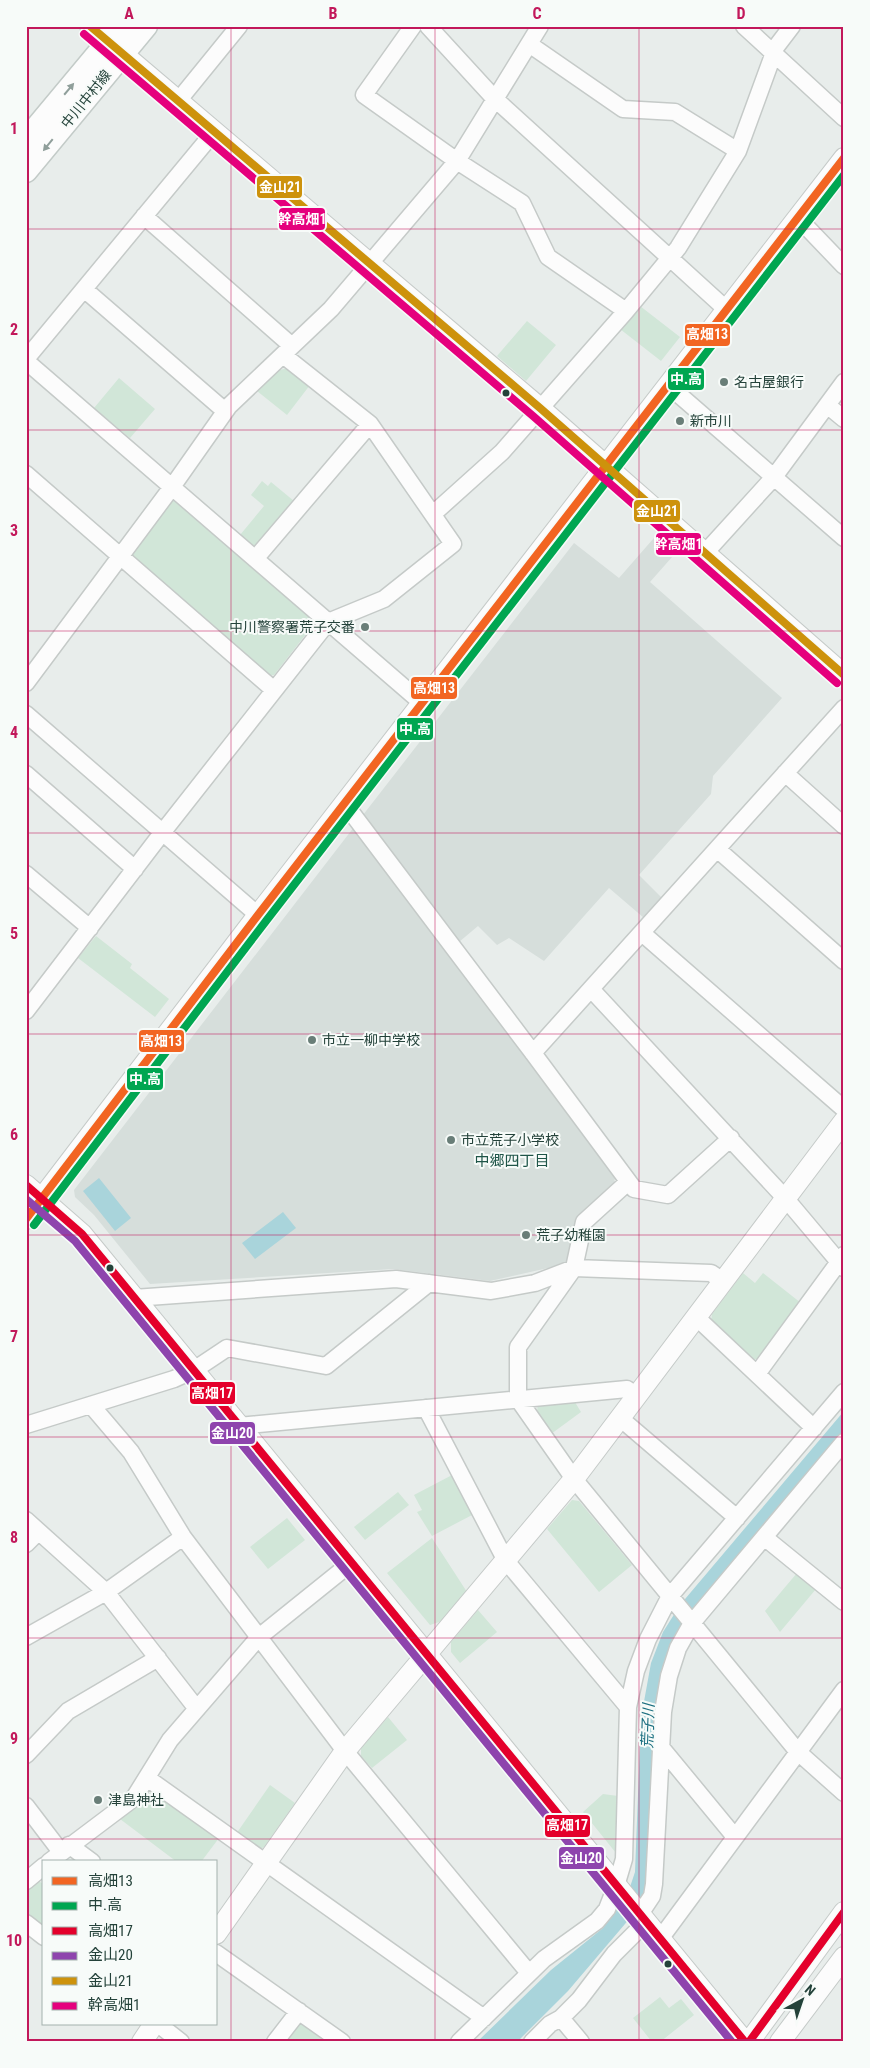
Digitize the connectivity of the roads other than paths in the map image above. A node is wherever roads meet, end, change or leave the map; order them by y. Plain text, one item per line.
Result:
1 (90, 26) edge
2 (146, 26) edge
3 (239, 26) edge
4 (413, 26) edge
5 (428, 26) edge
6 (540, 26) edge
7 (744, 26) edge
8 (792, 26) edge
9 (117, 41) edge
10 (529, 44) junction
11 (774, 53) junction
12 (494, 98) junction
13 (178, 101) junction
14 (844, 118) edge
15 (214, 132) junction
16 (26, 140) edge
17 (738, 151) junction
18 (844, 158) edge
19 (457, 161) junction
20 (26, 171) edge
21 (144, 216) junction
22 (798, 218) junction
23 (670, 258) junction
24 (370, 263) junction
25 (844, 266) edge
26 (84, 289) junction
27 (727, 310) junction
28 (626, 311) junction
29 (287, 351) junction
30 (26, 360) edge
31 (844, 382) edge
32 (669, 386) junction
33 (827, 405) junction
34 (540, 408) junction
35 (225, 411) junction
36 (844, 420) edge
37 (370, 424) junction
38 (607, 467) junction
39 (26, 474) edge
40 (774, 477) junction
41 (172, 487) junction
42 (433, 514) junction
43 (844, 538) edge
44 (705, 553) junction
45 (120, 556) junction
46 (256, 559) junction
47 (328, 622) junction
48 (844, 675) edge
49 (26, 683) edge
50 (274, 690) junction
51 (422, 704) junction
52 (844, 708) edge
53 (26, 714) edge
54 (26, 774) edge
55 (785, 774) junction
56 (344, 804) junction
57 (844, 826) edge
58 (162, 833) junction
59 (717, 849) junction
60 (135, 869) junction
61 (26, 874) edge
62 (258, 915) junction
63 (90, 928) junction
64 (642, 933) junction
65 (844, 961) edge
66 (591, 989) junction
67 (26, 1011) edge
68 (534, 1053) junction
69 (844, 1109) edge
70 (844, 1122) edge
71 (731, 1138) junction
72 (628, 1182) junction
73 (26, 1185) edge
74 (42, 1198) junction
75 (786, 1199) junction
76 (26, 1219) edge
77 (842, 1262) edge
78 (574, 1268) junction
79 (723, 1281) junction
80 (429, 1283) junction
81 (134, 1298) junction
82 (696, 1317) junction
83 (194, 1370) junction
84 (757, 1374) junction
85 (844, 1392) edge
86 (637, 1396) junction
87 (518, 1398) junction
88 (92, 1405) junction
89 (426, 1408) junction
90 (620, 1418) junction
91 (26, 1425) edge
92 (239, 1426) junction
93 (814, 1428) junction
94 (842, 1449) edge
95 (574, 1479) junction
96 (737, 1518) junction
97 (26, 1520) edge
98 (38, 1532) junction
99 (183, 1537) junction
100 (764, 1537) junction
101 (26, 1544) edge
102 (506, 1561) junction
103 (351, 1563) junction
104 (106, 1592) junction
105 (673, 1600) junction
106 (844, 1602) edge
107 (691, 1621) junction
108 (26, 1636) edge
109 (259, 1637) junction
110 (426, 1655) junction
111 (158, 1658) junction
112 (844, 1690) edge
113 (628, 1706) junction
114 (197, 1709) junction
115 (660, 1746) junction
116 (345, 1752) junction
117 (798, 1752) junction
118 (26, 1755) edge
119 (147, 1778) junction
120 (844, 1793) edge
121 (26, 1806) edge
122 (735, 1837) junction
123 (60, 1853) edge
124 (85, 1860) edge
125 (265, 1863) junction
126 (42, 1868) edge
127 (26, 1881) edge
128 (620, 1890) junction
129 (844, 1912) edge
130 (643, 1918) junction
131 (26, 1923) edge
132 (218, 1931) edge
133 (42, 1935) edge
134 (660, 1939) junction
135 (218, 1954) edge
136 (844, 1957) edge
137 (529, 1973) junction
138 (299, 2012) junction
139 (484, 2018) junction
140 (561, 2018) junction
141 (153, 2026) edge
142 (161, 2026) edge
143 (142, 2042) edge
144 (181, 2042) edge
145 (275, 2042) edge
146 (342, 2042) edge
147 (459, 2042) edge
148 (532, 2042) edge
149 (581, 2042) edge
150 (747, 2042) edge
151 (780, 2042) edge

1 - 9 street
2 - 9 main road, 中川中村線
3 - 13 street
4 - 19 street
5 - 12 street
6 - 10 street
7 - 11 street
8 - 11 street
9 - 13 street
16 -> 9 main road, 中川中村線
9 -> 20 main road, 中川中村線
10 - 12 street
10 - 17 street
11 - 14 street
11 - 17 street
12 - 19 street
12 - 23 street
13 - 15 street
15 - 21 street
15 - 24 street
17 - 23 street
18 - 22 street
19 - 24 street
19 - 28 street
21 - 26 street
21 - 29 street
22 - 25 street
22 - 27 street
23 - 27 street
23 - 28 street
24 - 29 street
24 - 34 street
26 - 30 street
26 - 35 street
27 - 32 street
28 - 34 street
29 - 35 street
29 - 37 street
30 - 41 street
31 - 33 street
32 - 38 street
32 - 40 street
33 - 36 street
33 - 40 street
34 - 38 street
34 - 42 street
35 - 41 street
37 - 42 street
37 - 46 street
38 - 44 street
38 - 51 street
39 - 45 street
40 - 43 street
40 - 44 street
41 - 45 street
41 - 46 street
42 - 47 street
44 - 48 street
45 - 49 street
45 - 50 street
46 - 47 street
47 - 50 street
47 - 51 street
50 - 58 street
51 - 56 street
52 - 55 street
53 - 58 street
54 - 60 street
55 - 57 street
55 - 59 street
56 - 62 street
56 - 68 street
58 - 60 street
58 - 62 street
59 - 64 street
59 - 65 street
60 - 63 street
61 - 63 street
62 - 74 street
63 - 67 street
64 - 66 street
64 - 69 street
66 - 68 street
66 - 71 street
68 - 72 street
70 - 75 street
71 - 72 street
71 - 75 street
72 - 78 street
73 - 74 street
74 - 76 street
74 - 81 street
75 - 77 street
75 - 79 street
77 - 84 street
78 - 79 street
78 - 80 street
78 - 87 street
79 - 82 street
80 - 81 street
80 - 83 street
81 - 83 street
82 - 84 street
82 - 86 street
83 - 88 street
83 - 92 street
84 - 93 street
85 - 93 street
86 - 87 street
86 - 90 street
87 - 89 street
87 - 95 street
88 - 91 street
88 - 99 street
89 - 92 street
89 - 102 street
90 - 95 street
90 - 96 street
92 - 103 street
93 - 96 street
94 - 100 street
95 - 102 street
95 - 105 street
96 - 105 street
97 - 98 street
98 - 101 street
98 - 104 street
99 - 104 street
99 - 109 street
100 - 106 street
100 - 107 street
102 - 110 street
102 - 113 street
103 - 109 street
103 - 110 street
104 - 108 street
104 - 111 street
105 - 107 street
105 - 113 street
107 - 115 street
107 - 117 street
109 - 114 street
109 - 116 street
110 - 116 street
110 - 128 street
111 - 114 street
111 - 118 street
112 - 117 street
113 - 128 street
114 - 119 street
115 - 122 street
115 - 130 street
116 - 125 street
116 - 137 street
117 - 120 street
117 - 122 street
119 - 123 street
119 - 125 street
121 - 123 street
122 - 134 street
123 - 124 street
125 - 132 street
125 - 139 street
126 - 127 street
128 - 130 street
128 - 137 street
129 - 150 street
130 - 134 street
130 - 140 street
131 - 133 street
134 - 150 street
135 - 138 street
136 - 151 street
137 - 139 street
138 - 145 street
138 - 146 street
139 - 147 street
140 - 148 street
140 - 149 street
141 - 143 street
142 - 144 street

